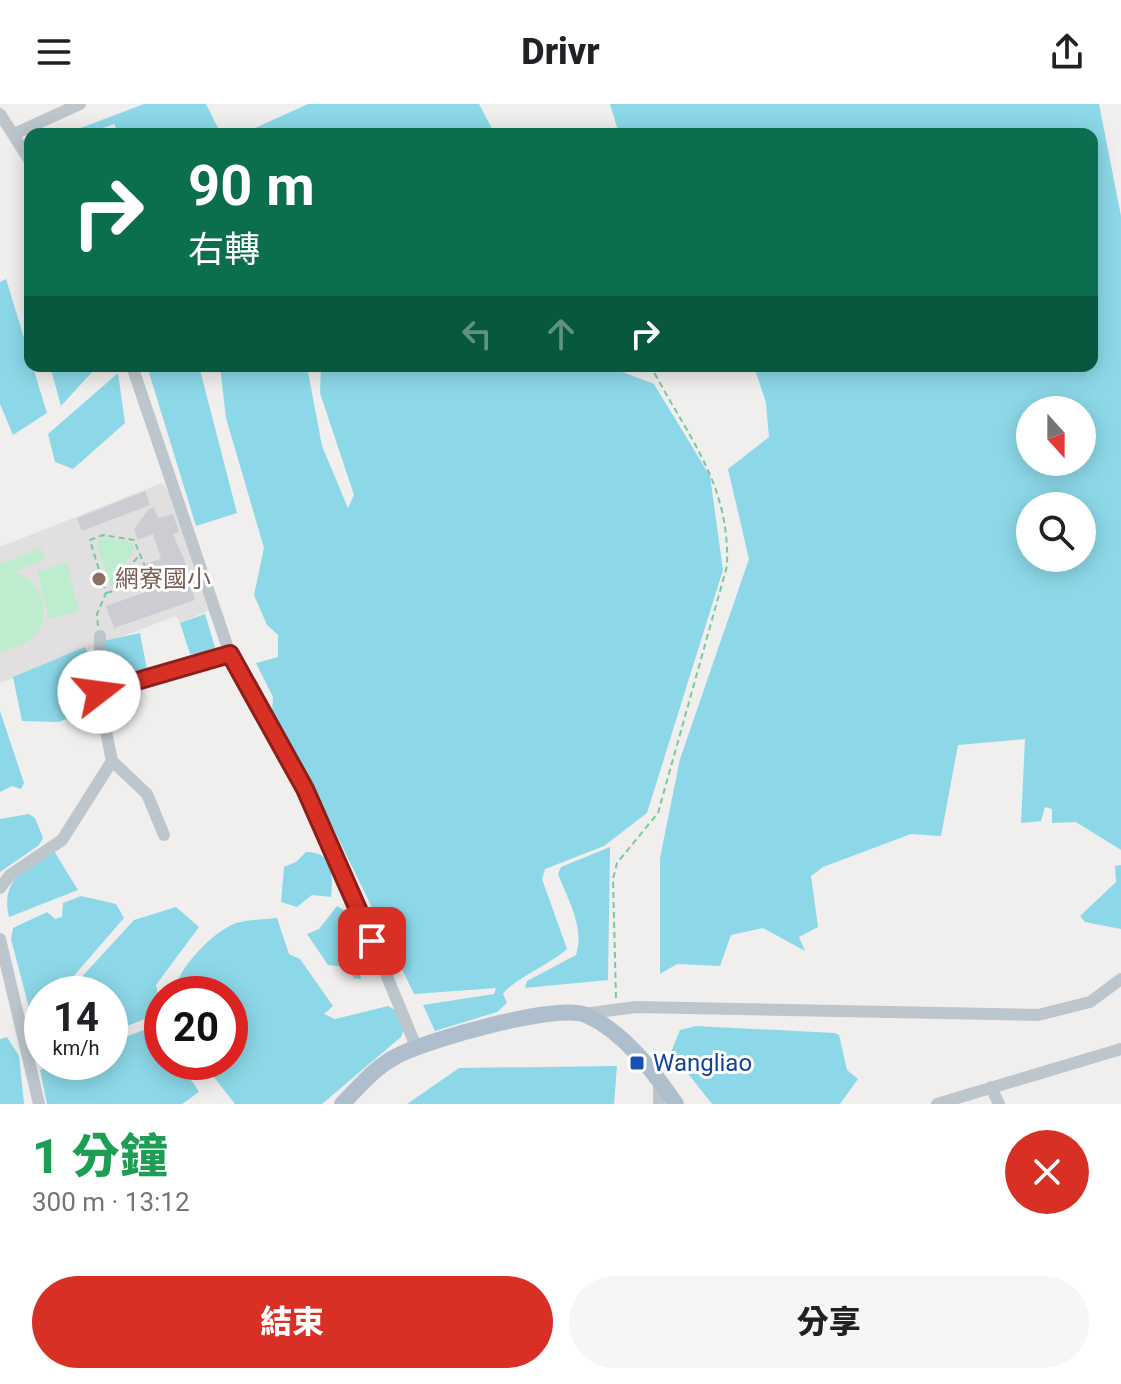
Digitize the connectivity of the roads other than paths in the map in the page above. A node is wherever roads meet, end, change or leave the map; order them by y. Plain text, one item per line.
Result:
1 (80, 104) edge
2 (0, 114) edge
3 (27, 128) edge
4 (24, 129) edge
5 (14, 134) junction
6 (24, 151) edge
7 (134, 372) edge
8 (100, 636) road end
9 (230, 654) junction
10 (99, 692) junction
11 (112, 761) junction
12 (164, 835) dead end
13 (0, 888) edge
14 (0, 939) edge
15 (1121, 979) edge
16 (583, 1014) junction
17 (417, 1049) junction
18 (1121, 1049) edge
19 (659, 1082) junction
20 (991, 1087) junction
21 (39, 1104) edge
22 (342, 1104) edge
23 (659, 1104) edge
24 (676, 1104) edge
25 (937, 1104) edge
26 (999, 1104) edge

1 - 3 street
2 - 5 street
4 - 5 street
5 - 6 street
7 - 9 street
8 - 10 street
9 - 10 street
9 - 17 street
10 - 11 street
11 - 12 street
11 - 13 street
14 - 21 street
15 - 16 street
16 - 17 main road
16 - 19 main road
17 - 22 main road
18 - 20 street
19 - 23 street
19 - 24 main road
20 - 25 street
20 - 26 street

